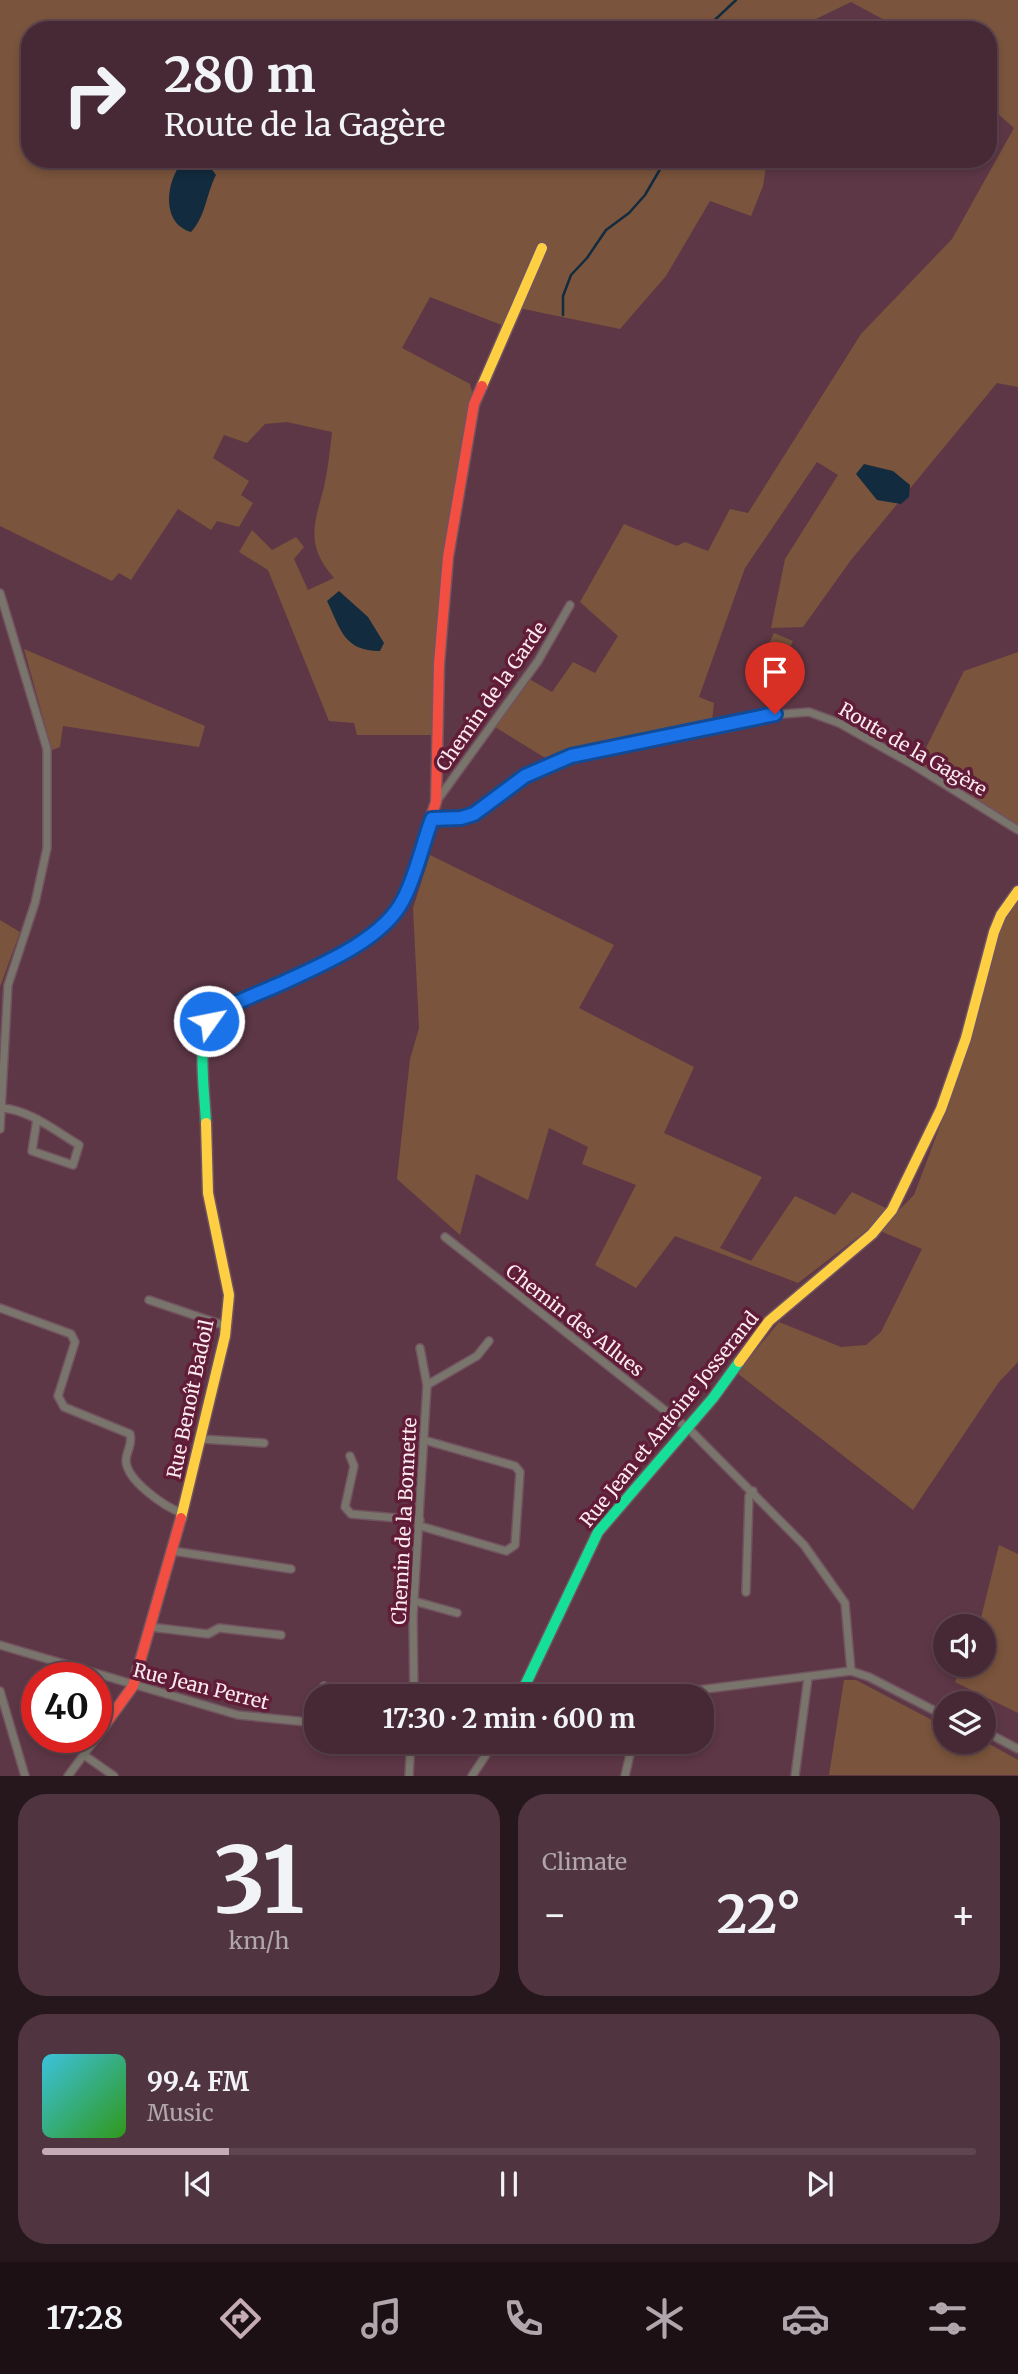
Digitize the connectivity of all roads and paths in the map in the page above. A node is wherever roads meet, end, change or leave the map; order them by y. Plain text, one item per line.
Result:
1 (542, 248) dead end
2 (0, 593) edge
3 (569, 605) dead end
4 (436, 802) junction
5 (432, 819) junction
6 (1018, 830) edge
7 (1018, 891) edge
8 (3, 1108) junction
9 (37, 1119) junction
10 (0, 1129) edge
11 (445, 1237) dead end
12 (149, 1300) dead end
13 (0, 1308) edge
14 (226, 1326) junction
15 (489, 1341) dead end
16 (420, 1348) dead end
17 (427, 1385) junction
18 (686, 1429) junction
19 (201, 1439) junction
20 (424, 1440) junction
21 (264, 1443) dead end
22 (350, 1456) dead end
23 (753, 1492) junction
24 (182, 1513) junction
25 (420, 1523) junction
26 (173, 1551) junction
27 (291, 1569) dead end
28 (746, 1592) dead end
29 (414, 1601) junction
30 (457, 1613) dead end
31 (150, 1627) junction
32 (281, 1635) dead end
33 (0, 1645) edge
34 (851, 1671) junction
35 (808, 1678) junction
36 (414, 1684) edge
37 (526, 1684) edge
38 (132, 1686) junction
39 (714, 1689) edge
40 (0, 1691) edge
41 (933, 1710) edge
42 (112, 1714) edge
43 (304, 1722) edge
44 (996, 1737) edge
45 (1018, 1749) edge
46 (410, 1754) edge
47 (487, 1754) edge
48 (631, 1754) edge
49 (84, 1755) joint
50 (25, 1776) edge
51 (68, 1776) edge
52 (114, 1776) edge
53 (409, 1776) edge
54 (472, 1776) edge
55 (625, 1776) edge
56 (795, 1776) edge

1 - 4 street
2 - 8 street
3 - 4 street, Chemin de la Garde
4 - 5 street
5 - 6 street, Route de la Gagère
5 - 14 street, Rue Benoît Badoil
7 - 18 street, Rue Jean et Antoine Josserand
8 - 9 street
8 - 10 street
9 - 9 street
11 - 18 street, Chemin des Allues
12 - 14 street
13 - 24 street
14 - 19 street, Rue Benoît Badoil
15 - 17 street
16 - 17 street, Chemin de la Bonnette
17 - 20 street, Chemin de la Bonnette
18 - 23 street, Chemin des Allues
18 - 37 street, Rue Jean et Antoine Josserand
19 - 21 street
19 - 24 street, Rue Benoît Badoil
20 - 25 street, Chemin de la Bonnette
20 - 25 street
22 - 25 street
23 - 28 street
23 - 34 street, Chemin des Allues
24 - 26 street, Rue Benoît Badoil
25 - 29 street, Chemin de la Bonnette
26 - 27 street
26 - 31 street, Rue Benoît Badoil
29 - 30 street
29 - 36 street, Chemin de la Bonnette
31 - 32 street
31 - 38 street, Rue Benoît Badoil
33 - 38 street, Rue Jean Perret
34 - 35 street
34 - 41 street
35 - 39 street
35 - 56 street
38 - 42 street, Rue Benoît Badoil
38 - 43 street, Rue Jean Perret
40 - 50 street
44 - 45 street
46 - 53 street
47 - 54 street
48 - 55 street
49 - 51 street, Rue Benoît Badoil
49 - 52 street

